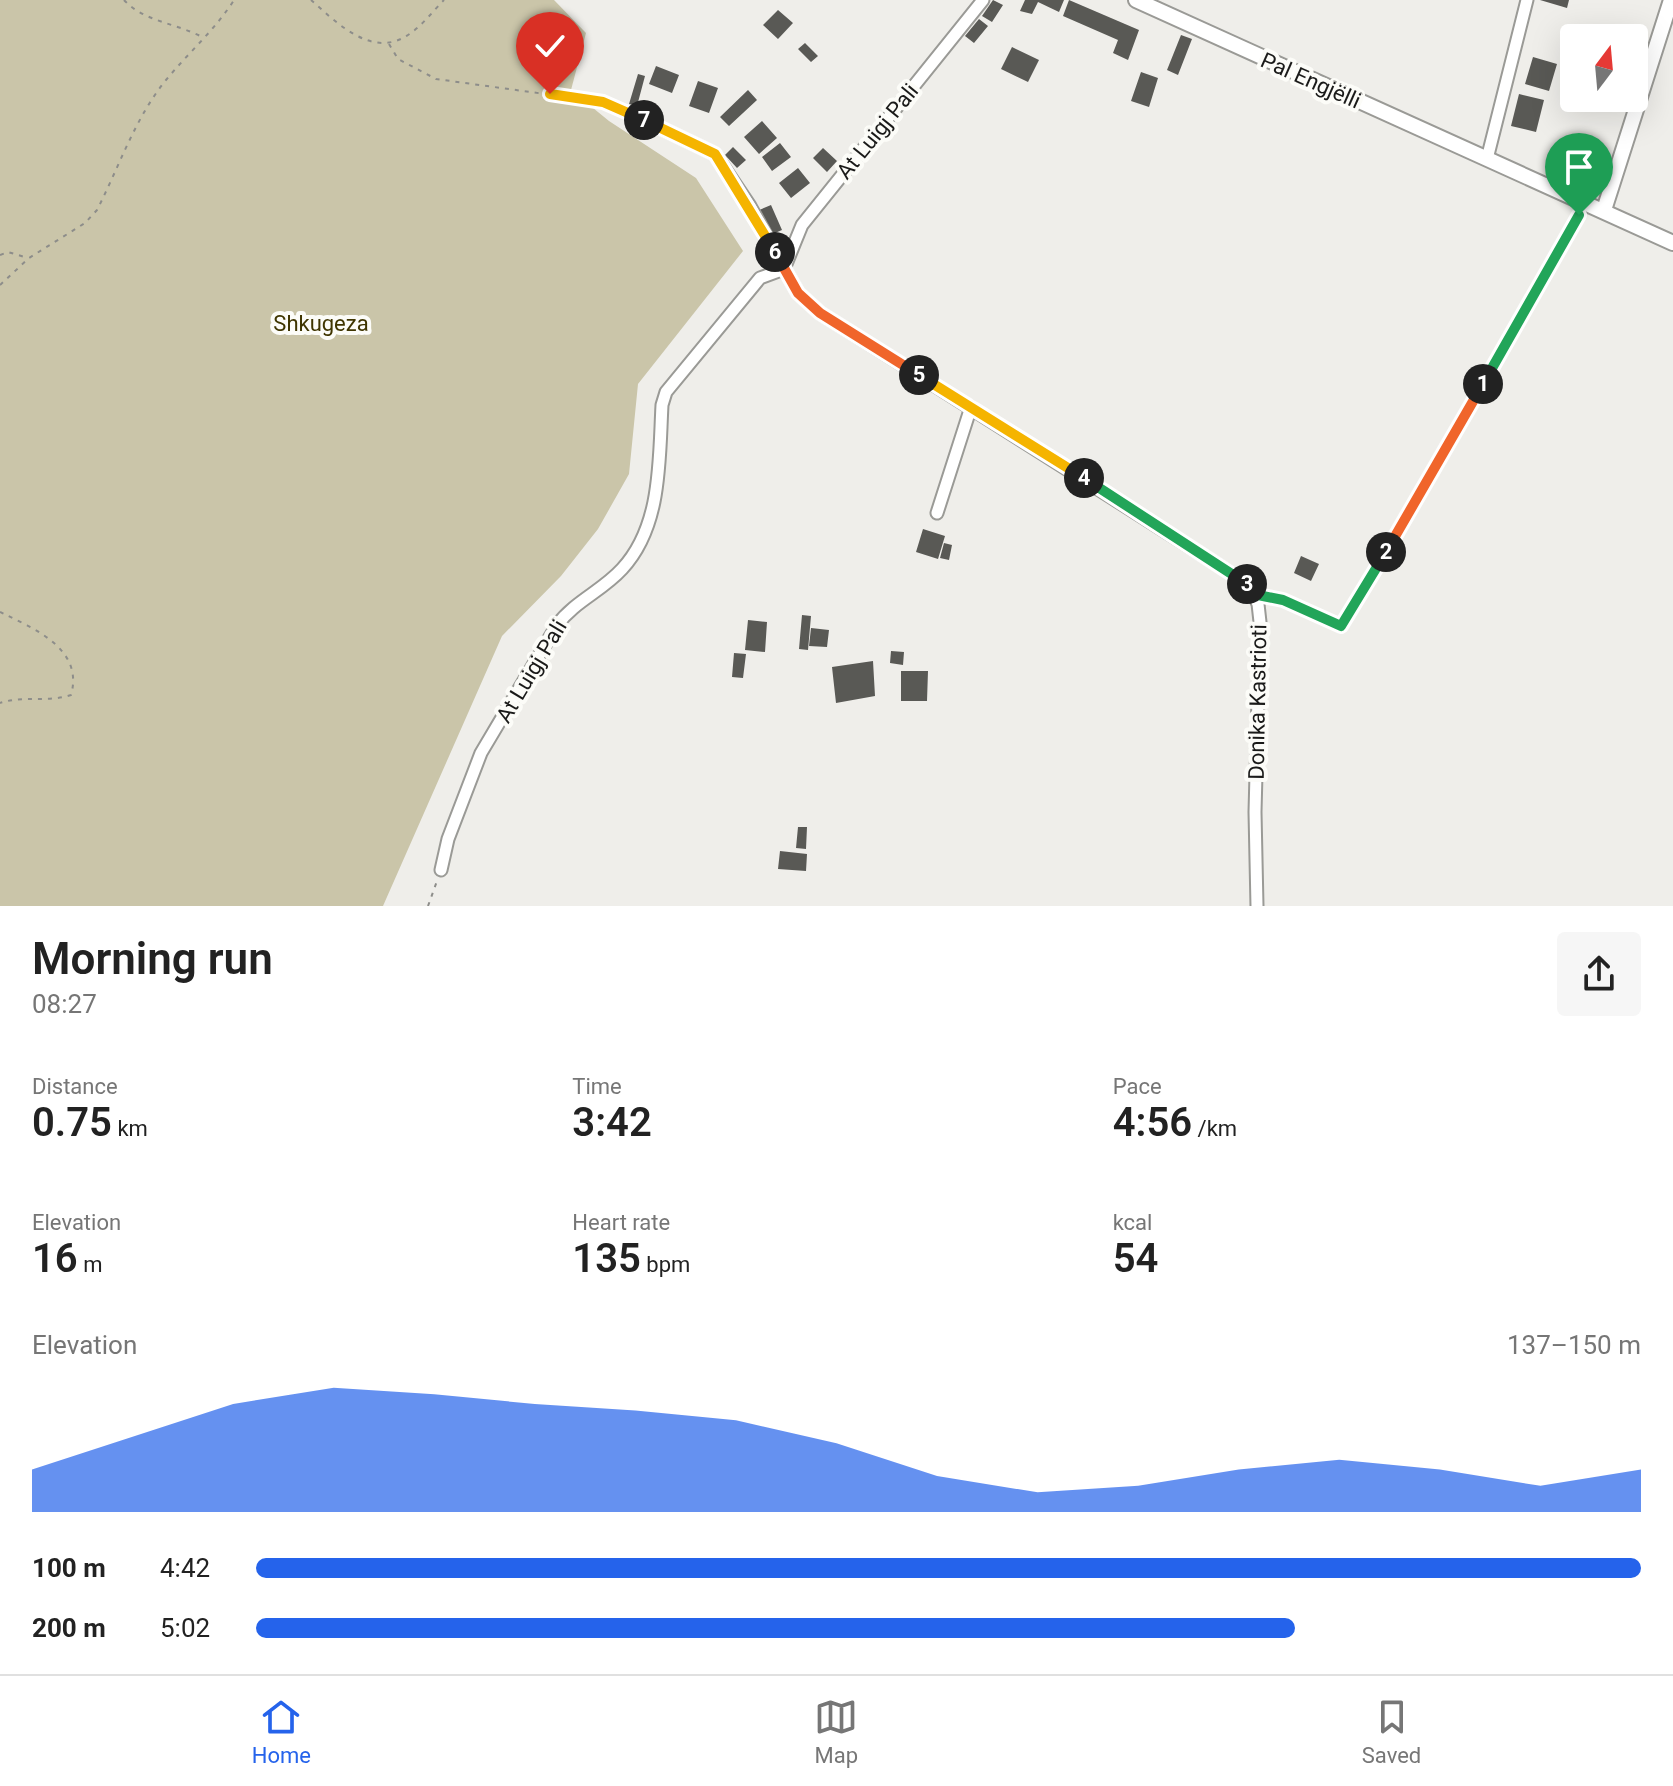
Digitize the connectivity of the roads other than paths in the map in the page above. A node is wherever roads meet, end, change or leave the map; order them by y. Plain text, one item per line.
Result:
1 (983, 0) edge
2 (1136, 0) edge
3 (1527, 0) edge
4 (1671, 0) edge
5 (629, 113) road end
6 (1487, 159) junction
7 (1604, 210) junction
8 (1673, 243) edge
9 (784, 269) junction
10 (971, 407) junction
11 (937, 513) dead end
12 (441, 870) road end
13 (1257, 906) edge

1 - 9 street, At Luigj Pali
2 - 6 main road, Pal Engjëlli
3 - 6 street
4 - 7 main road
5 - 9 street
6 - 7 main road, Pal Engjëlli
7 - 8 main road, Pal Engjëlli
9 - 10 street, Donika Kastrioti
9 - 12 street, At Luigj Pali
10 - 11 street
10 - 13 street, Donika Kastrioti

